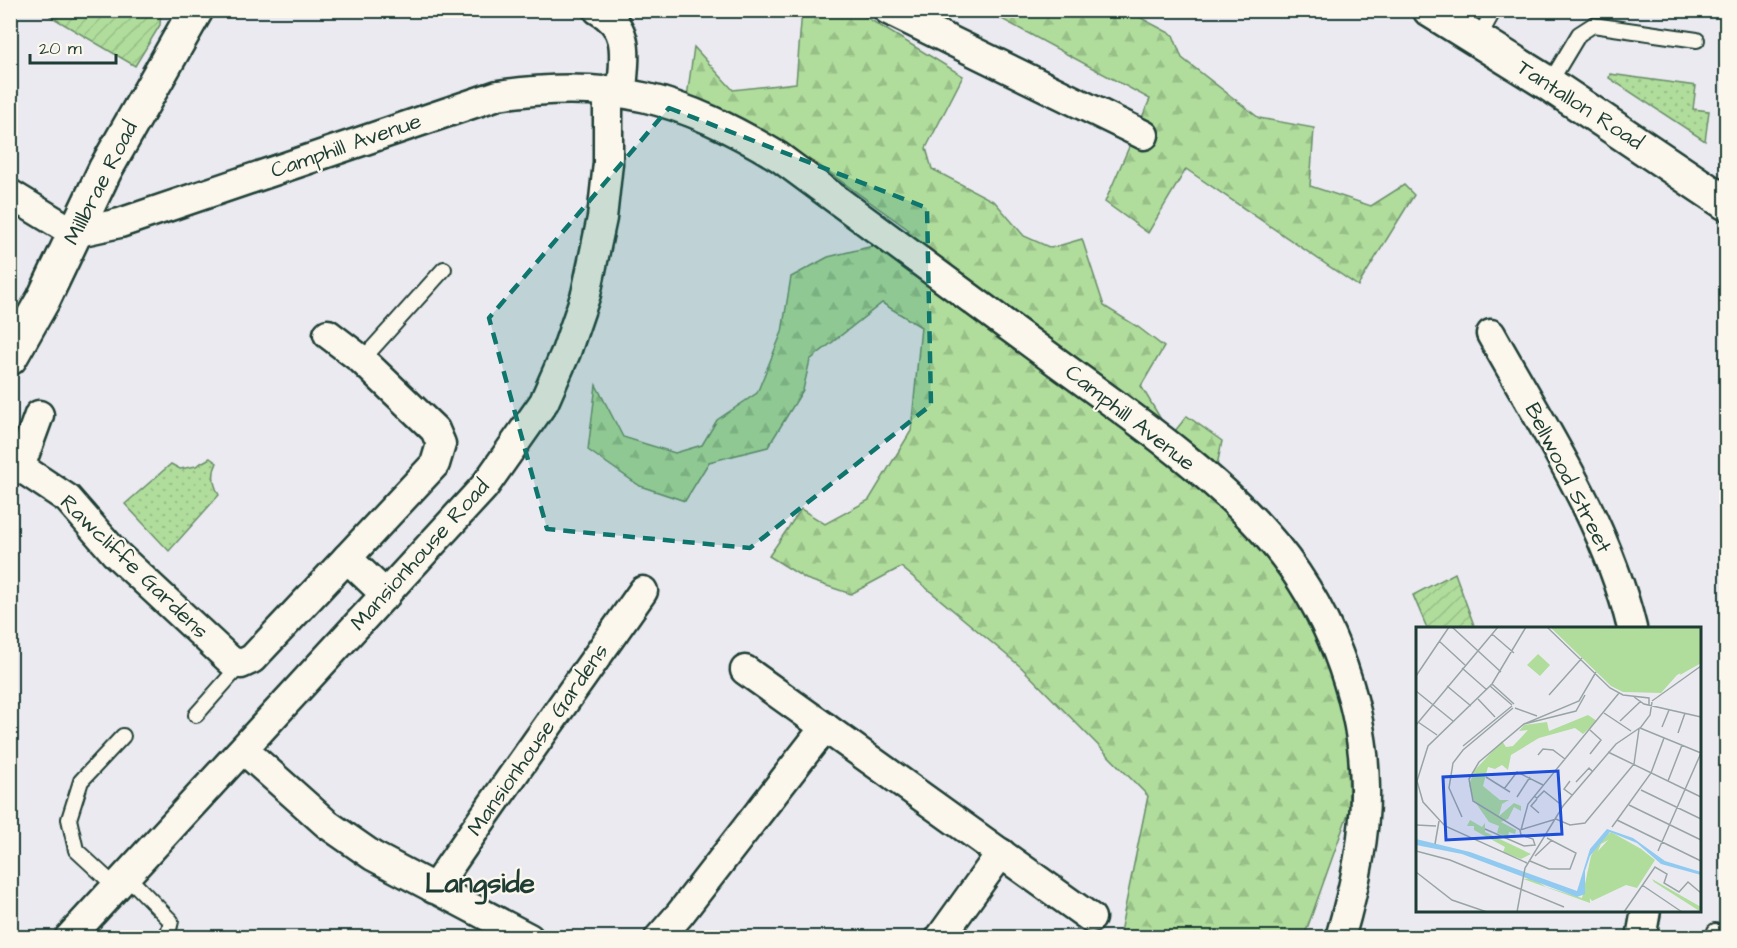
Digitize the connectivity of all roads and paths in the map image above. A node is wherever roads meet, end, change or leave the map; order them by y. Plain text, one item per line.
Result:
1 (196, 10) edge
2 (598, 10) edge
3 (888, 10) edge
4 (1430, 10) edge
5 (1494, 10) edge
6 (1478, 39) junction
7 (1697, 40) dead end
8 (1549, 84) junction
9 (615, 90) junction
10 (1144, 135) dead end
11 (10, 194) edge
12 (1726, 203) edge
13 (75, 233) junction
14 (444, 269) dead end
15 (328, 334) dead end
16 (1491, 334) dead end
17 (10, 358) edge
18 (362, 360) junction
19 (39, 415) dead end
20 (15, 469) edge
21 (347, 558) junction
22 (643, 591) dead end
23 (386, 595) junction
24 (1632, 627) edge
25 (241, 664) junction
26 (745, 670) dead end
27 (196, 715) dead end
28 (825, 727) junction
29 (123, 736) dead end
30 (244, 750) junction
31 (1001, 853) junction
32 (121, 881) junction
33 (434, 889) junction
34 (1646, 912) edge
35 (1091, 918) dead end
36 (69, 938) edge
37 (167, 938) edge
38 (529, 938) edge
39 (658, 938) edge
40 (940, 938) edge
41 (1340, 938) edge
42 (1641, 938) edge

1 - 13 street, Millbrae Road
2 - 9 street
3 - 10 street
4 - 6 street, Tantallon Road
5 - 6 lane
6 - 8 street, Tantallon Road
7 - 8 lane
8 - 12 street, Tantallon Road
9 - 13 street, Camphill Avenue
9 - 23 street, Mansionhouse Road
9 - 41 street, Camphill Avenue
11 - 13 street
13 - 17 street, Millbrae Road
14 - 18 lane
15 - 18 street
16 - 24 street, Bellwood Street
18 - 21 street
19 - 20 street, Rawcliffe Gardens
20 - 25 street, Rawcliffe Gardens
21 - 23 street
21 - 25 street
22 - 33 street, Mansionhouse Gardens
23 - 30 street, Mansionhouse Road
25 - 27 lane
26 - 28 street
28 - 31 street
28 - 39 street
29 - 32 lane
30 - 32 street, Mansionhouse Road
30 - 33 street
31 - 35 street
31 - 40 street
32 - 36 street, Mansionhouse Road
32 - 37 lane
33 - 38 street
34 - 42 street

